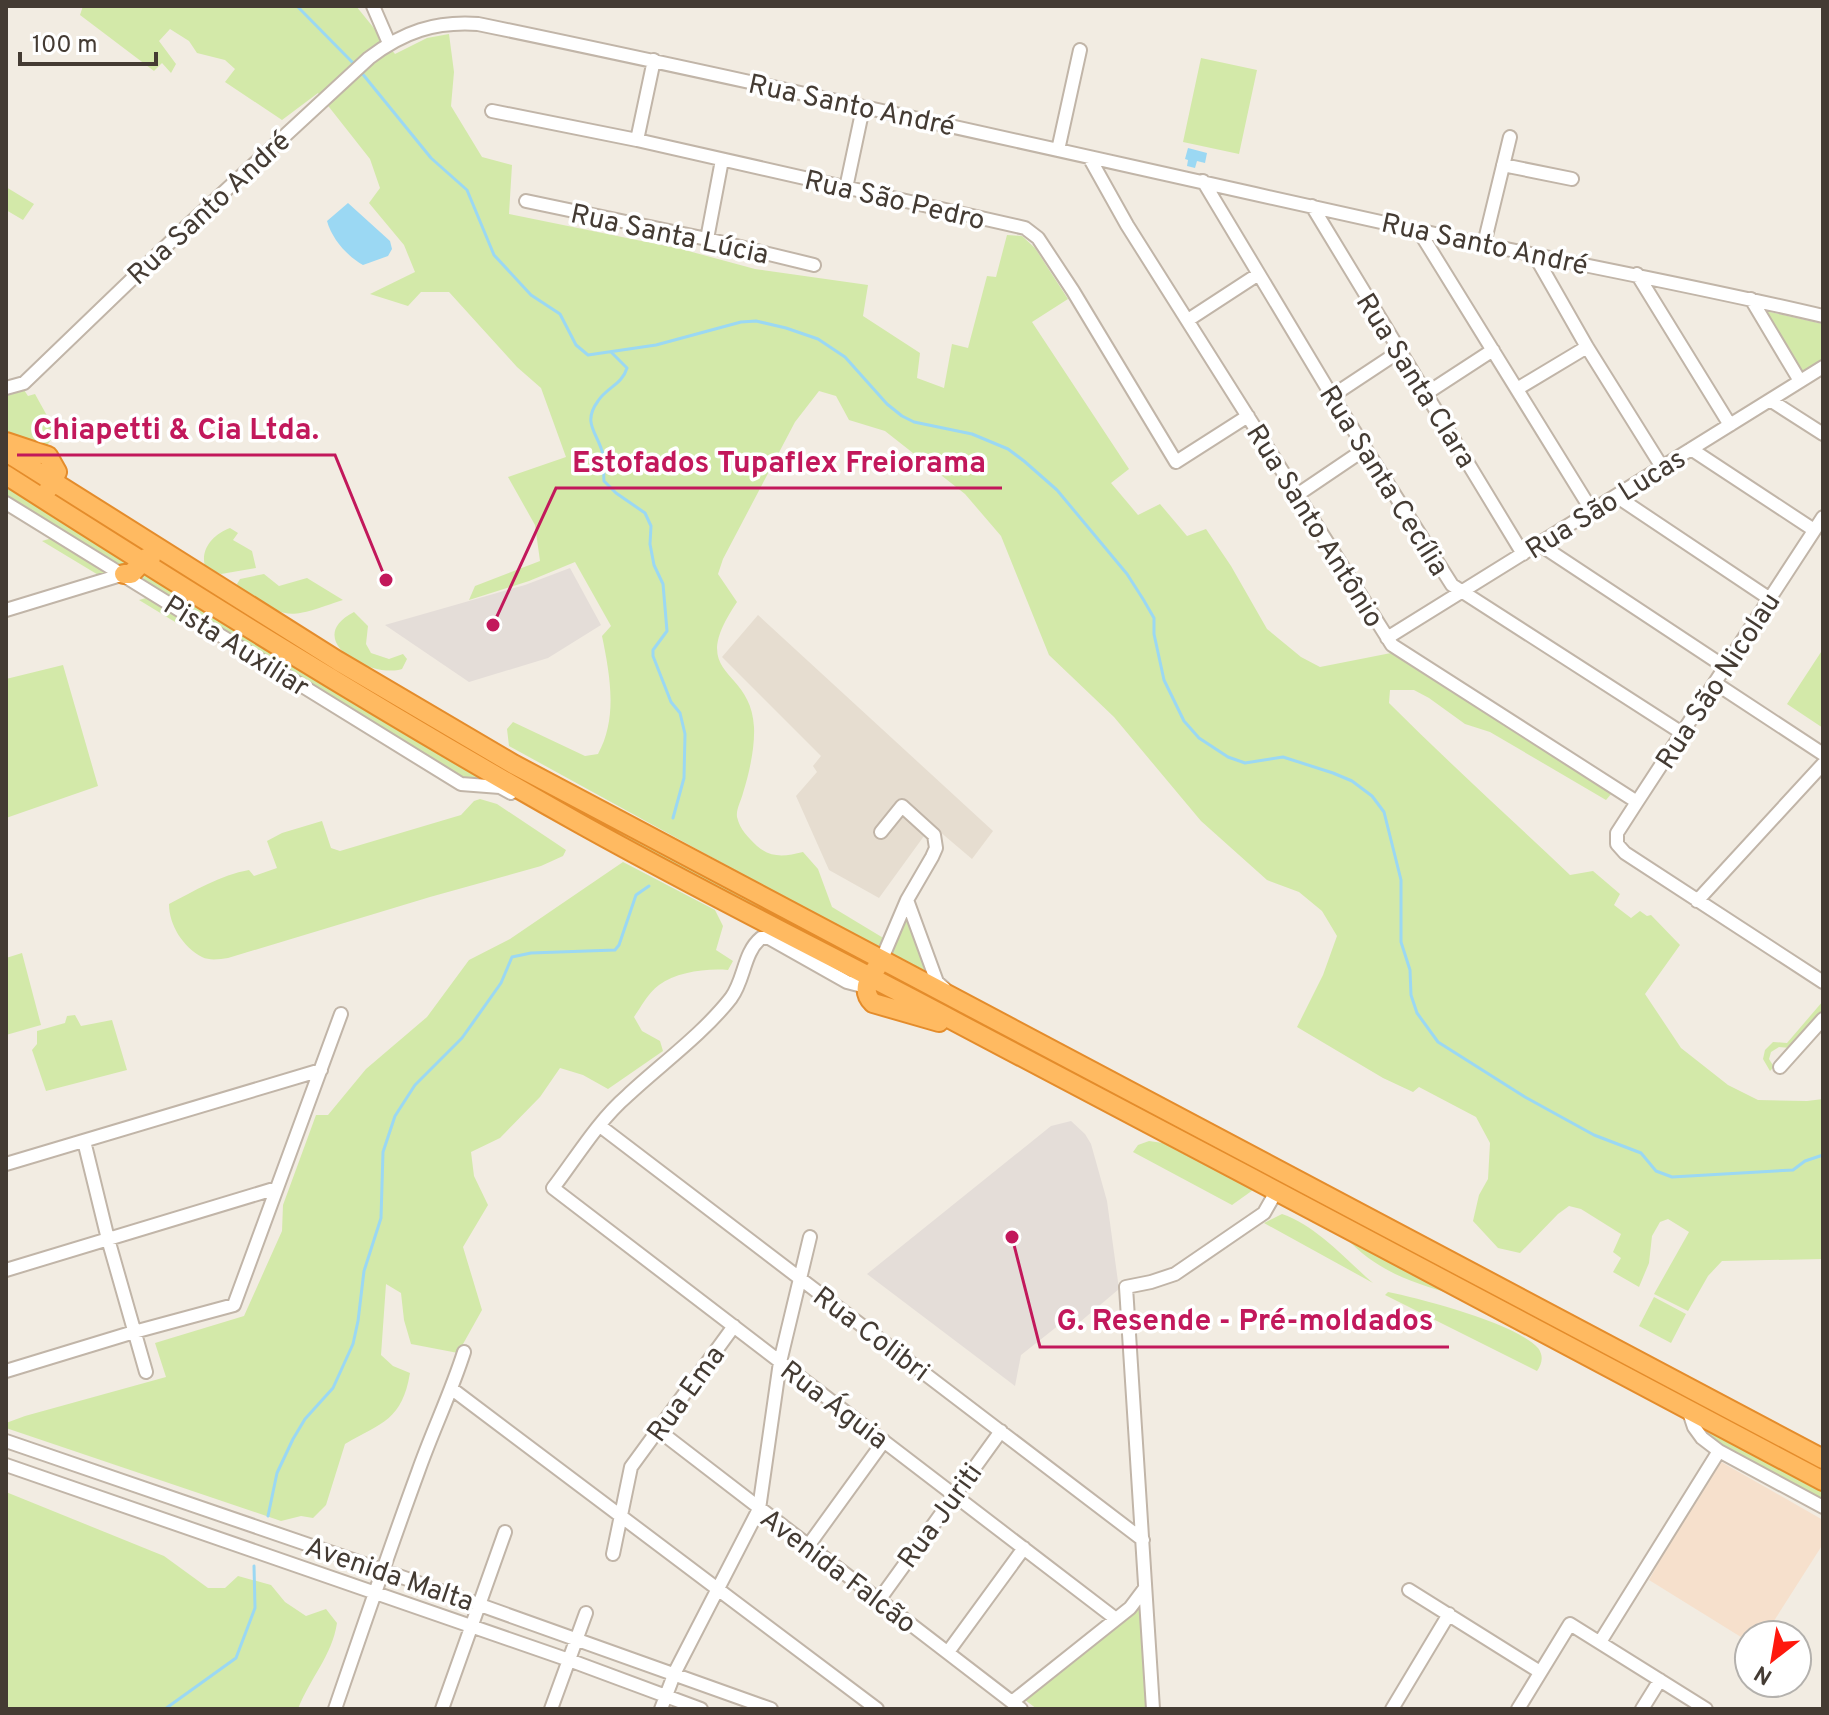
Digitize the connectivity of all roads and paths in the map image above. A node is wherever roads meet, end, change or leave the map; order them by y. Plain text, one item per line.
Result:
1 (373, 6) edge
2 (389, 43) junction
3 (1080, 50) dead end
4 (654, 60) junction
5 (863, 108) junction
6 (492, 111) dead end
7 (1510, 137) dead end
8 (637, 140) junction
9 (1058, 150) junction
10 (1089, 157) junction
11 (722, 160) junction
12 (1503, 165) junction
13 (1572, 179) dead end
14 (1203, 181) junction
15 (846, 188) junction
16 (526, 201) dead end
17 (1312, 206) junction
18 (1419, 231) junction
19 (707, 239) junction
20 (1484, 244) junction
21 (1534, 254) junction
22 (814, 265) dead end
23 (1637, 274) junction
24 (1257, 275) junction
25 (1751, 299) junction
26 (1823, 316) edge
27 (1188, 320) junction
28 (1587, 347) junction
29 (1493, 350) junction
30 (1400, 351) junction
31 (1823, 367) edge
32 (1800, 381) junction
33 (6, 388) edge
34 (1517, 389) junction
35 (1427, 393) junction
36 (1332, 396) junction
37 (1770, 400) junction
38 (1248, 416) junction
39 (1730, 425) junction
40 (1823, 434) edge
41 (6, 442) edge
42 (1365, 449) junction
43 (1691, 449) junction
44 (6, 452) edge
45 (1662, 467) junction
46 (6, 474) edge
47 (54, 481) junction
48 (1297, 495) junction
49 (1616, 496) junction
50 (6, 503) edge
51 (1592, 511) junction
52 (1820, 522) edge
53 (1539, 544) junction
54 (1523, 554) junction
55 (136, 572) junction
56 (1461, 592) junction
57 (1770, 599) junction
58 (6, 610) edge
59 (284, 627) junction
60 (1387, 638) junction
61 (1725, 667) junction
62 (1715, 683) junction
63 (1682, 733) junction
64 (1823, 754) edge
65 (1823, 764) edge
66 (1637, 802) junction
67 (583, 825) junction
68 (881, 832) dead end
69 (907, 900) junction
70 (1697, 901) junction
71 (751, 915) junction
72 (753, 945) junction
73 (873, 974) junction
74 (1823, 982) edge
75 (970, 1009) junction
76 (341, 1014) dead end
77 (1823, 1019) edge
78 (1780, 1067) dead end
79 (321, 1070) junction
80 (600, 1126) junction
81 (84, 1141) junction
82 (6, 1164) edge
83 (277, 1188) junction
84 (1276, 1192) junction
85 (810, 1237) dead end
86 (108, 1239) junction
87 (6, 1270) edge
88 (801, 1279) junction
89 (734, 1326) junction
90 (134, 1332) junction
91 (464, 1352) dead end
92 (780, 1362) junction
93 (6, 1371) edge
94 (146, 1372) dead end
95 (452, 1389) junction
96 (1688, 1409) junction
97 (658, 1430) junction
98 (1001, 1431) junction
99 (6, 1441) edge
100 (884, 1441) junction
101 (1719, 1451) junction
102 (1823, 1459) edge
103 (6, 1465) edge
104 (1823, 1481) edge
105 (954, 1495) junction
106 (1823, 1507) edge
107 (759, 1509) junction
108 (621, 1517) junction
109 (505, 1532) dead end
110 (1143, 1540) junction
111 (808, 1546) junction
112 (1024, 1548) junction
113 (613, 1554) dead end
114 (382, 1570) junction
115 (1145, 1588) junction
116 (717, 1589) junction
117 (1409, 1590) dead end
118 (374, 1593) junction
119 (879, 1600) junction
120 (479, 1604) junction
121 (586, 1613) dead end
122 (1449, 1614) junction
123 (1116, 1619) junction
124 (471, 1627) junction
125 (577, 1638) junction
126 (1600, 1642) junction
127 (948, 1652) junction
128 (569, 1660) junction
129 (675, 1672) junction
130 (1540, 1672) junction
131 (1660, 1680) junction
132 (664, 1703) edge
133 (1016, 1706) edge
134 (335, 1709) edge
135 (442, 1709) edge
136 (551, 1709) edge
137 (701, 1709) edge
138 (771, 1709) edge
139 (877, 1709) edge
140 (1153, 1709) edge
141 (1392, 1709) edge
142 (1518, 1709) edge
143 (1642, 1709) edge
144 (1706, 1709) edge

1 - 2 street
2 - 4 street, Rua Santo André
2 - 33 street, Rua Santo André
3 - 9 street
4 - 5 street, Rua Santo André
4 - 8 street
5 - 9 street, Rua Santo André
5 - 15 street
6 - 8 street, Rua São Pedro
7 - 12 street
8 - 11 street, Rua São Pedro
9 - 10 street, Rua Santo André
10 - 14 street, Rua Santo André
10 - 27 street, Rua Santo Antônio
11 - 15 street, Rua São Pedro
11 - 19 street
12 - 13 street
12 - 20 street
14 - 17 street, Rua Santo André
14 - 24 street, Rua Santa Cecília
15 - 38 street, Rua São Pedro
16 - 19 street, Rua Santa Lúcia
17 - 18 street, Rua Santo André
17 - 30 street, Rua Santa Clara
18 - 20 street, Rua Santo André
18 - 29 street
19 - 22 street, Rua Santa Lúcia
20 - 21 street, Rua Santo André
21 - 23 street, Rua Santo André
21 - 28 street
23 - 25 street, Rua Santo André
23 - 39 street
24 - 27 street
24 - 36 street, Rua Santa Cecília
25 - 26 street, Rua Santo André
25 - 32 street
27 - 38 street, Rua Santo Antônio
28 - 34 street
28 - 45 street
29 - 34 street
29 - 35 street
30 - 35 street, Rua Santa Clara
30 - 36 street
31 - 32 street, Rua São Lucas
32 - 37 street, Rua São Lucas
34 - 51 street
35 - 54 street, Rua Santa Clara
36 - 42 street, Rua Santa Cecília
37 - 39 street, Rua São Lucas
37 - 40 street
38 - 48 street, Rua Santo Antônio
39 - 43 street, Rua São Lucas
41 - 47 highway
42 - 48 street
42 - 56 street, Rua Santa Cecília
43 - 45 street, Rua São Lucas
43 - 52 street
44 - 47 highway
45 - 49 street, Rua São Lucas
46 - 47 highway
46 - 55 highway
47 - 59 highway
48 - 60 street, Rua Santo Antônio
49 - 51 street, Rua São Lucas
49 - 57 street
50 - 55 street, Pista Auxiliar
51 - 53 street, Rua São Lucas
52 - 57 street, Rua São Nicolau
53 - 54 street, Rua São Lucas
53 - 61 street
54 - 56 street, Rua São Lucas
55 - 58 street
55 - 59 highway
55 - 67 highway
55 - 67 street, Pista Auxiliar
56 - 60 street, Rua São Lucas
56 - 63 street, Rua Santa Cecília
57 - 61 street, Rua São Nicolau
59 - 73 highway
60 - 66 street, Rua Santo Antônio
61 - 62 street, Rua São Nicolau
62 - 63 street, Rua São Nicolau
62 - 64 street
63 - 66 street, Rua São Nicolau
65 - 70 street
66 - 70 street, Rua São Nicolau
67 - 71 highway
68 - 69 street
69 - 73 street
69 - 75 street
70 - 74 street
71 - 72 street
71 - 73 highway
72 - 73 street
72 - 80 street
73 - 75 highway
73 - 84 highway
75 - 102 highway
76 - 79 street
77 - 78 street
79 - 81 street
79 - 83 street
80 - 88 street, Rua Colibri
80 - 89 street, Rua Águia
81 - 82 street
81 - 86 street
83 - 86 street
83 - 90 street
84 - 96 highway
84 - 110 street
85 - 88 street
86 - 87 street
86 - 90 street
88 - 92 street
88 - 98 street, Rua Colibri
89 - 92 street, Rua Águia
89 - 97 street, Rua Ema
90 - 93 street
90 - 94 street
91 - 95 street
92 - 100 street, Rua Águia
92 - 107 street
95 - 108 street
95 - 114 street
96 - 101 street
96 - 104 highway
97 - 107 street, Avenida Falcão
97 - 108 street, Rua Ema
98 - 105 street, Rua Juriti
98 - 110 street, Rua Colibri
99 - 114 street, Avenida Malta
100 - 105 street, Rua Águia
100 - 111 street
101 - 106 street
101 - 126 street
103 - 118 street, Avenida Malta
105 - 112 street, Rua Águia
105 - 119 street, Rua Juriti
107 - 111 street, Avenida Falcão
107 - 116 street
108 - 113 street
108 - 116 street
109 - 120 street
110 - 115 street
111 - 119 street, Avenida Falcão
112 - 123 street, Rua Águia
112 - 127 street
114 - 118 street
114 - 120 street, Avenida Malta
115 - 123 street
115 - 140 street
116 - 129 street
116 - 139 street
117 - 122 street
118 - 124 street, Avenida Malta
118 - 134 street
119 - 127 street, Avenida Falcão
120 - 124 street
120 - 125 street, Avenida Malta
121 - 125 street
122 - 130 street
122 - 141 street
123 - 133 street
124 - 128 street, Avenida Malta
124 - 135 street
125 - 128 street
125 - 129 street, Avenida Malta
126 - 130 street
126 - 131 street
127 - 133 street, Avenida Falcão
128 - 132 street, Avenida Malta
128 - 136 street
129 - 132 street
129 - 138 street, Avenida Malta
130 - 142 street
131 - 143 street
131 - 144 street
132 - 137 street, Avenida Malta

